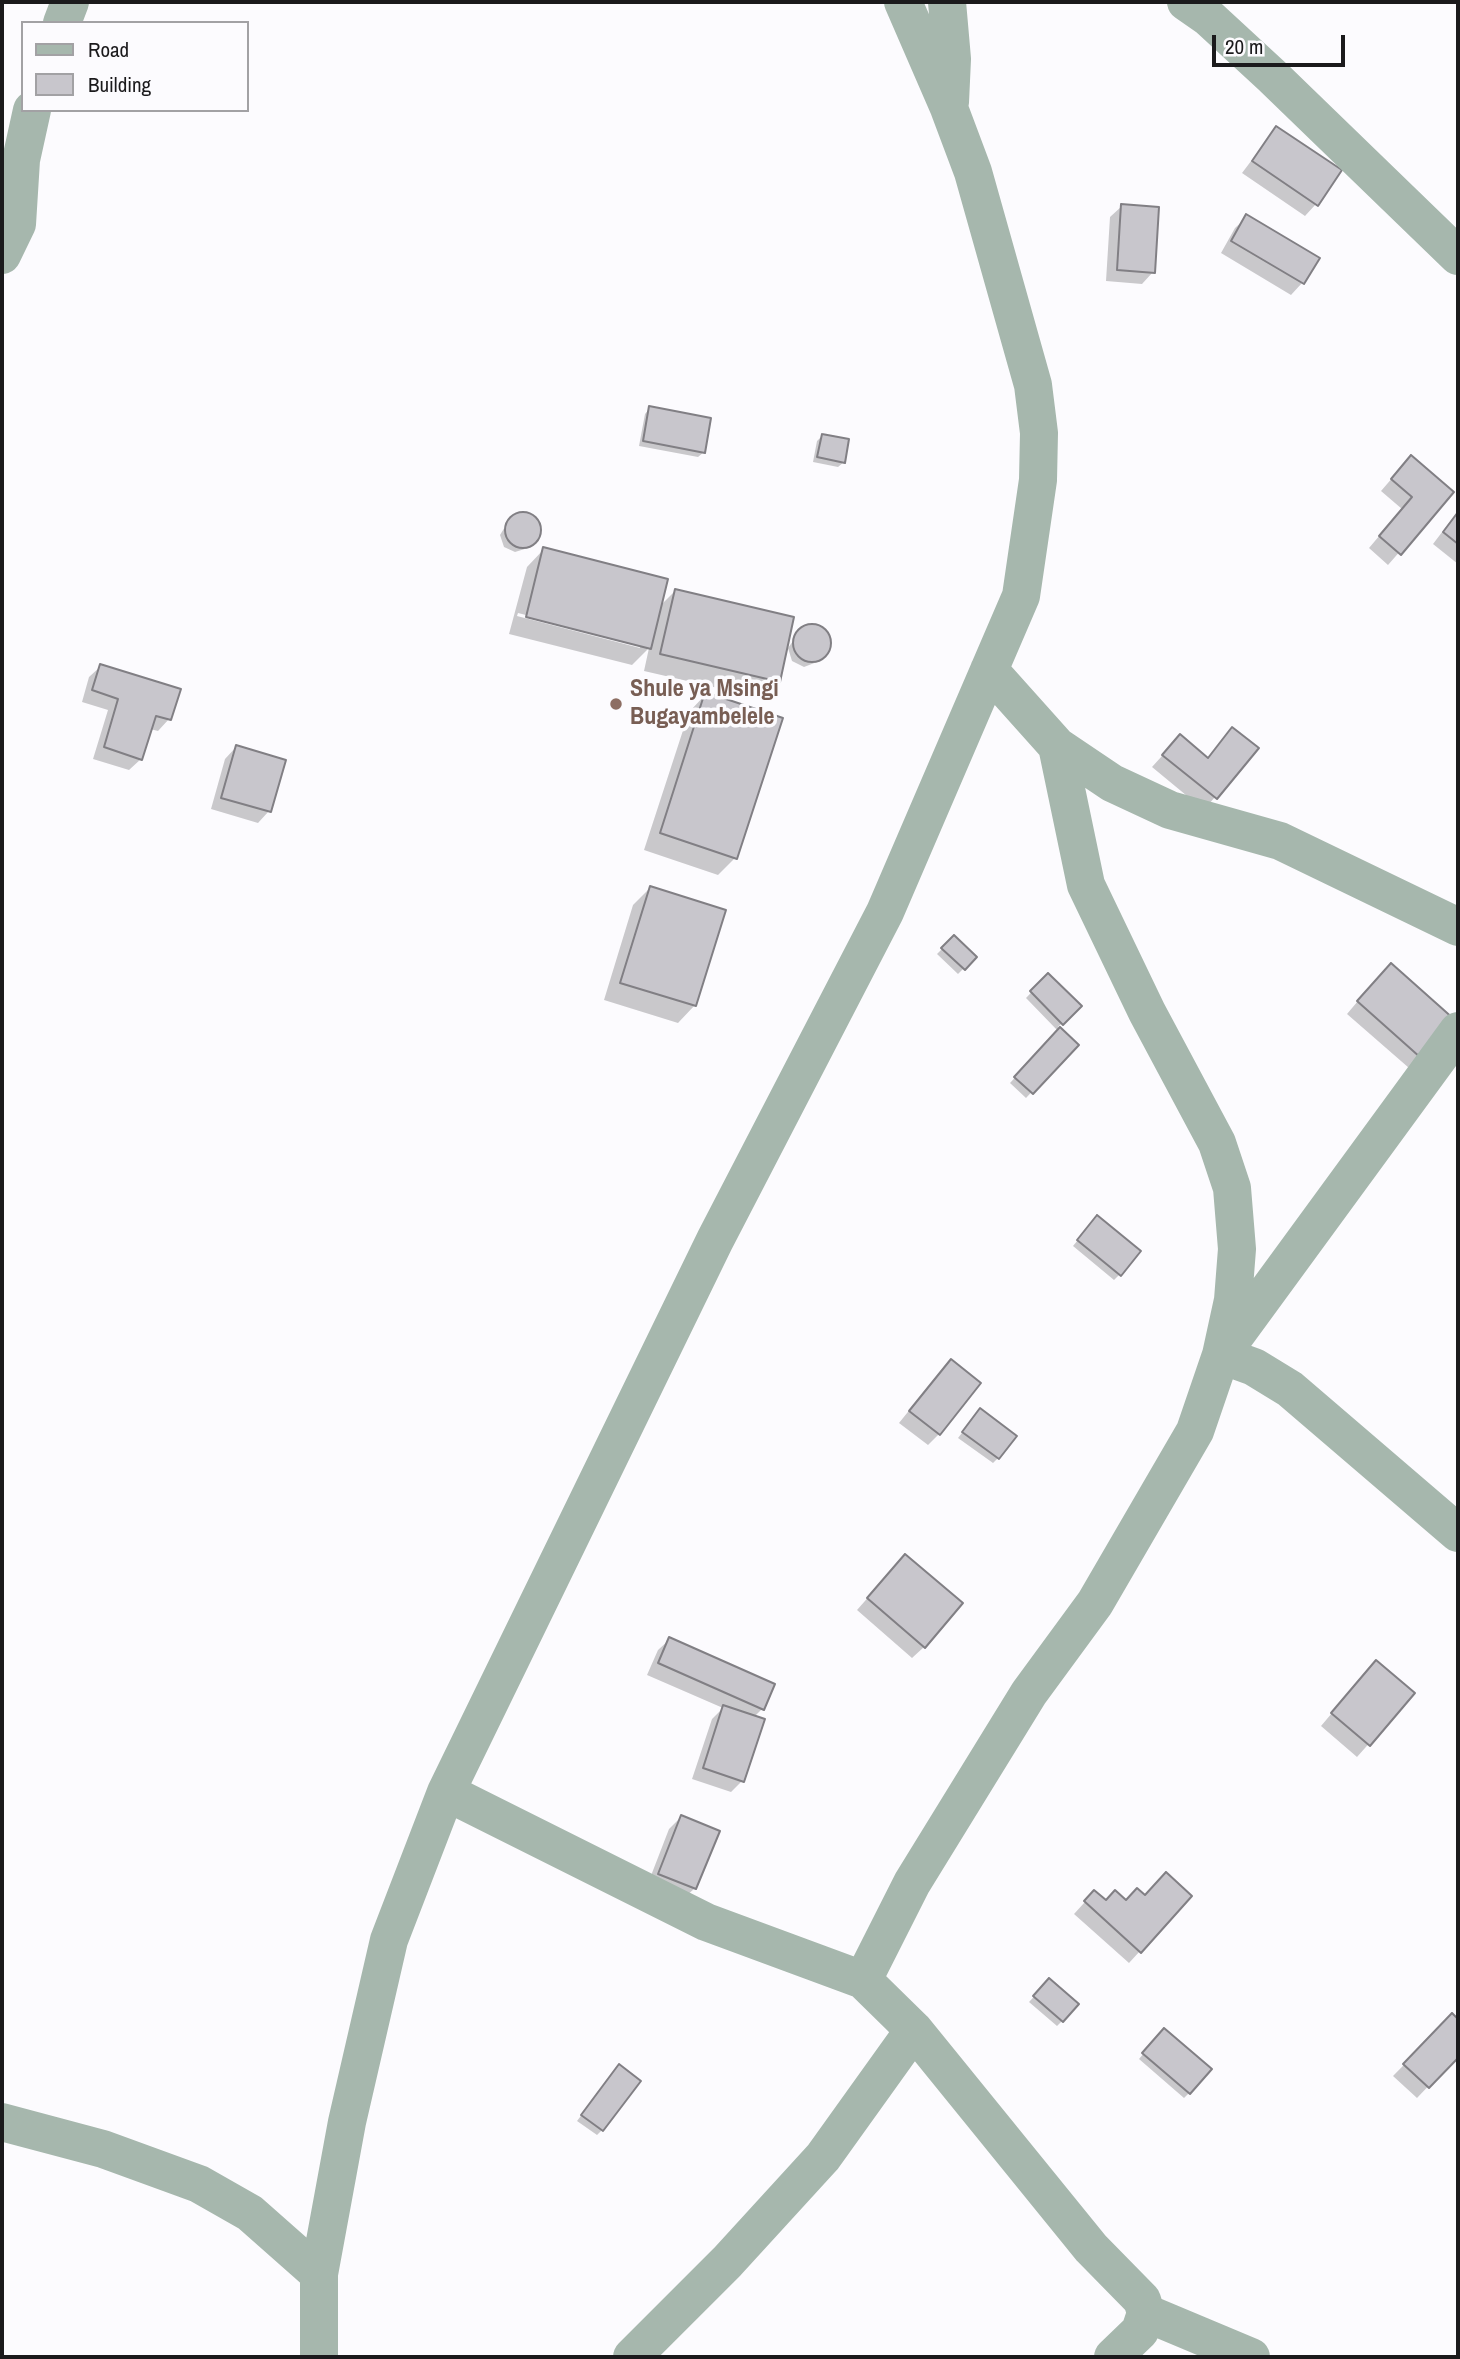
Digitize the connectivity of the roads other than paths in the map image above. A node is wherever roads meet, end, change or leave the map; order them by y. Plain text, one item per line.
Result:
1 (70, 2) edge
2 (903, 2) edge
3 (947, 2) edge
4 (1186, 2) edge
5 (63, 21) edge
6 (949, 107) junction
7 (32, 112) edge
8 (2, 255) edge
9 (1458, 256) edge
10 (989, 670) junction
11 (1057, 746) junction
12 (1458, 927) edge
13 (1458, 1031) edge
14 (1221, 1355) junction
15 (1458, 1532) edge
16 (446, 1792) junction
17 (863, 1980) junction
18 (914, 2030) junction
19 (2, 2122) edge
20 (319, 2274) junction
21 (1146, 2314) junction
22 (319, 2357) edge
23 (632, 2357) edge
24 (1113, 2357) edge
25 (1251, 2357) edge

1 - 5 street
2 - 6 street
3 - 6 street
4 - 9 street
6 - 10 street
7 - 8 street
10 - 11 street
10 - 16 street
11 - 12 street
11 - 14 street
13 - 14 street
14 - 15 street
14 - 17 street
16 - 17 street
16 - 20 street
17 - 18 street
18 - 21 street
18 - 23 street
19 - 20 street
20 - 22 street
21 - 24 street
21 - 25 street

